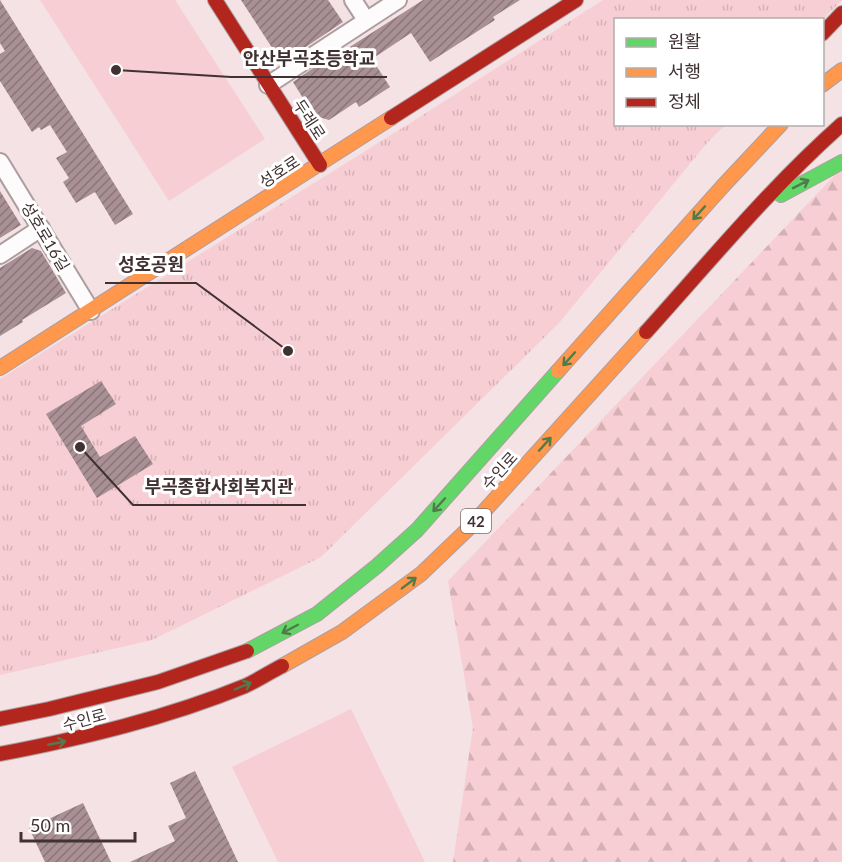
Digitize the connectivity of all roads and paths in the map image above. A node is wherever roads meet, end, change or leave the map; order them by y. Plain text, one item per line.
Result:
1 (215, 0) edge
2 (353, 0) edge
3 (398, 0) edge
4 (576, 0) edge
5 (842, 13) edge
6 (366, 20) junction
7 (824, 32) edge
8 (842, 70) edge
9 (824, 84) edge
10 (268, 85) junction
11 (842, 124) edge
12 (779, 126) edge
13 (744, 145) dead end
14 (0, 162) edge
15 (842, 162) edge
16 (320, 165) junction
17 (722, 187) junction
18 (760, 206) junction
19 (41, 228) junction
20 (0, 255) edge
21 (91, 311) junction
22 (0, 368) edge
23 (0, 719) edge
24 (0, 754) edge

1 - 10 main road, 두레로
2 - 6 street
3 - 6 street
4 - 16 main road, 성호로
5 - 7 main road
6 - 10 street
8 - 9 main road
10 - 16 main road, 두레로
11 - 18 main road, 수인로 / 42
12 - 17 main road, 수인로 / 42
13 - 17 main road
14 - 19 street, 성호로16길
18 -> 15 main road
16 - 21 main road, 성호로
17 -> 23 main road, 수인로 / 42
24 -> 18 main road, 수인로 / 42
19 - 20 street
19 - 21 street, 성호로16길
21 - 22 main road, 성호로

